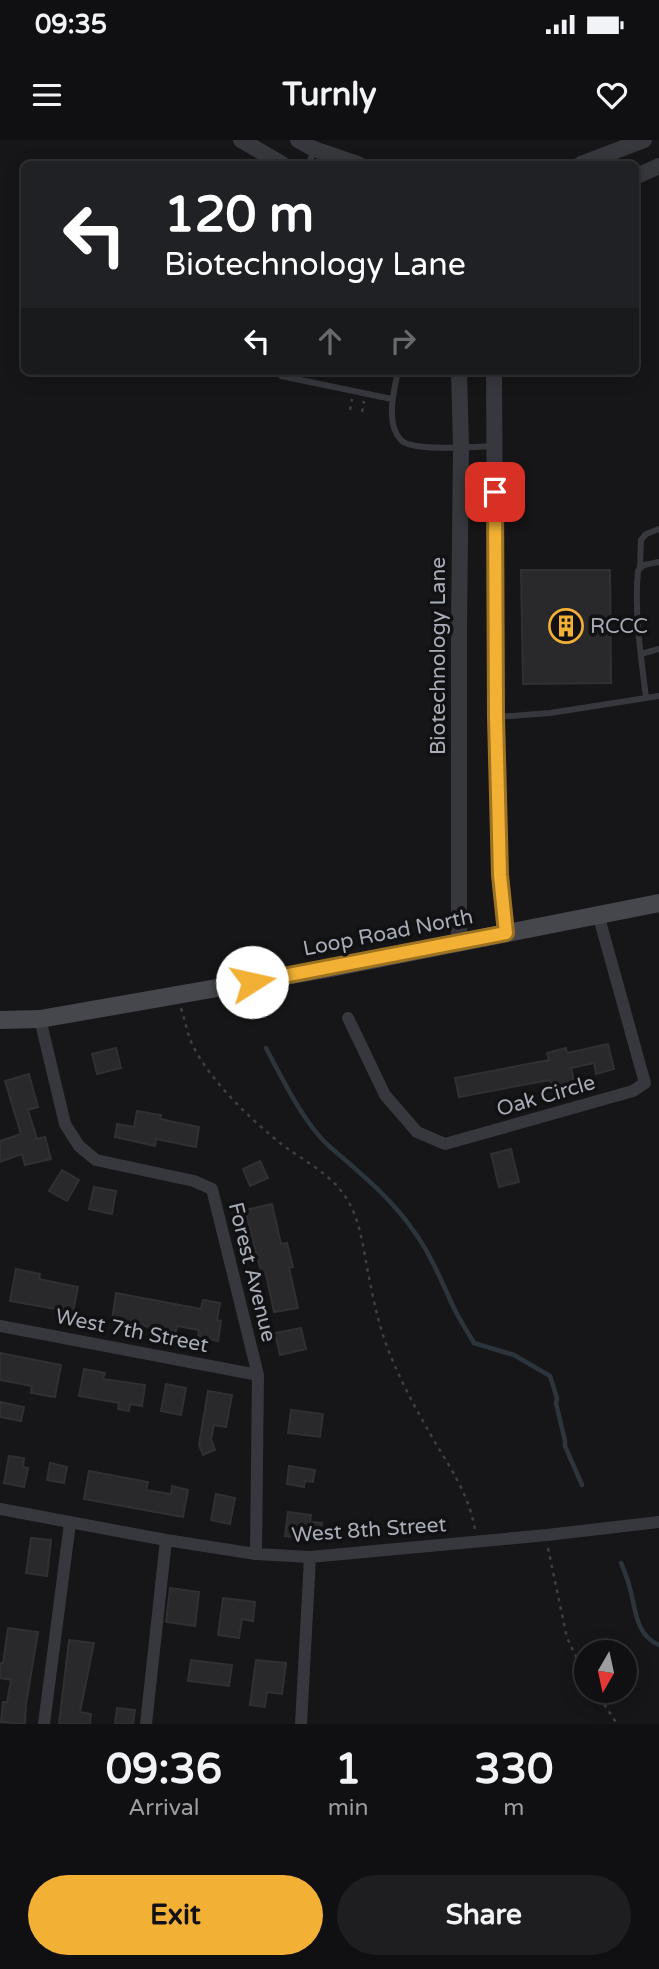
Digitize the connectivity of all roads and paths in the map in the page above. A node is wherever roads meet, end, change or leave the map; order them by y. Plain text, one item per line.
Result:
1 (241, 140) edge
2 (298, 140) edge
3 (644, 140) edge
4 (311, 157) edge
5 (277, 161) edge
6 (338, 161) edge
7 (589, 161) edge
8 (659, 166) edge
9 (639, 175) edge
10 (281, 375) edge
11 (397, 375) edge
12 (459, 375) edge
13 (494, 375) edge
14 (392, 399) junction
15 (495, 446) junction
16 (461, 447) junction
17 (659, 529) edge
18 (659, 562) edge
19 (640, 567) junction
20 (659, 649) edge
21 (641, 654) junction
22 (659, 696) edge
23 (646, 698) junction
24 (496, 717) junction
25 (659, 903) edge
26 (597, 914) junction
27 (506, 933) junction
28 (459, 942) junction
29 (178, 995) junction
30 (348, 1018) dead end
31 (40, 1019) junction
32 (0, 1020) edge
33 (0, 1326) edge
34 (258, 1375) junction
35 (0, 1509) edge
36 (659, 1522) edge
37 (70, 1524) junction
38 (475, 1528) dead end
39 (547, 1535) junction
40 (166, 1540) junction
41 (256, 1554) junction
42 (310, 1557) junction
43 (574, 1654) edge
44 (603, 1703) edge
45 (44, 1724) edge
46 (146, 1724) edge
47 (301, 1724) edge
48 (617, 1724) edge

1 - 5 street
2 - 4 street
3 - 7 street
4 - 6 street
8 - 9 street
10 - 14 lane
11 - 14 lane
12 - 16 street, Biotechnology Lane
13 - 15 street
14 - 16 lane
15 - 16 lane
15 - 24 street
16 - 28 street, Biotechnology Lane
17 - 19 lane
18 - 19 lane
19 - 21 lane
20 - 21 lane
21 - 23 lane
22 - 23 lane
23 - 24 lane
24 - 27 street
25 - 26 main road, Loop Road North
26 - 27 main road, Loop Road North
26 - 30 street, Oak Circle
27 - 28 main road, Loop Road North
28 - 29 main road, Loop Road North
29 - 31 main road, Loop Road North
29 - 38 path
31 - 32 main road, Loop Road North
31 - 34 street, Forest Avenue
33 - 34 street, West 7th Street
34 - 41 street, Forest Avenue
35 - 37 street, West 8th Street
36 - 39 street, West 8th Street
37 - 40 street, West 8th Street
37 - 45 street
39 - 42 street, West 8th Street
39 - 43 path
40 - 41 street, West 8th Street
40 - 46 street
41 - 42 street, West 8th Street
42 - 47 street
44 - 48 path

